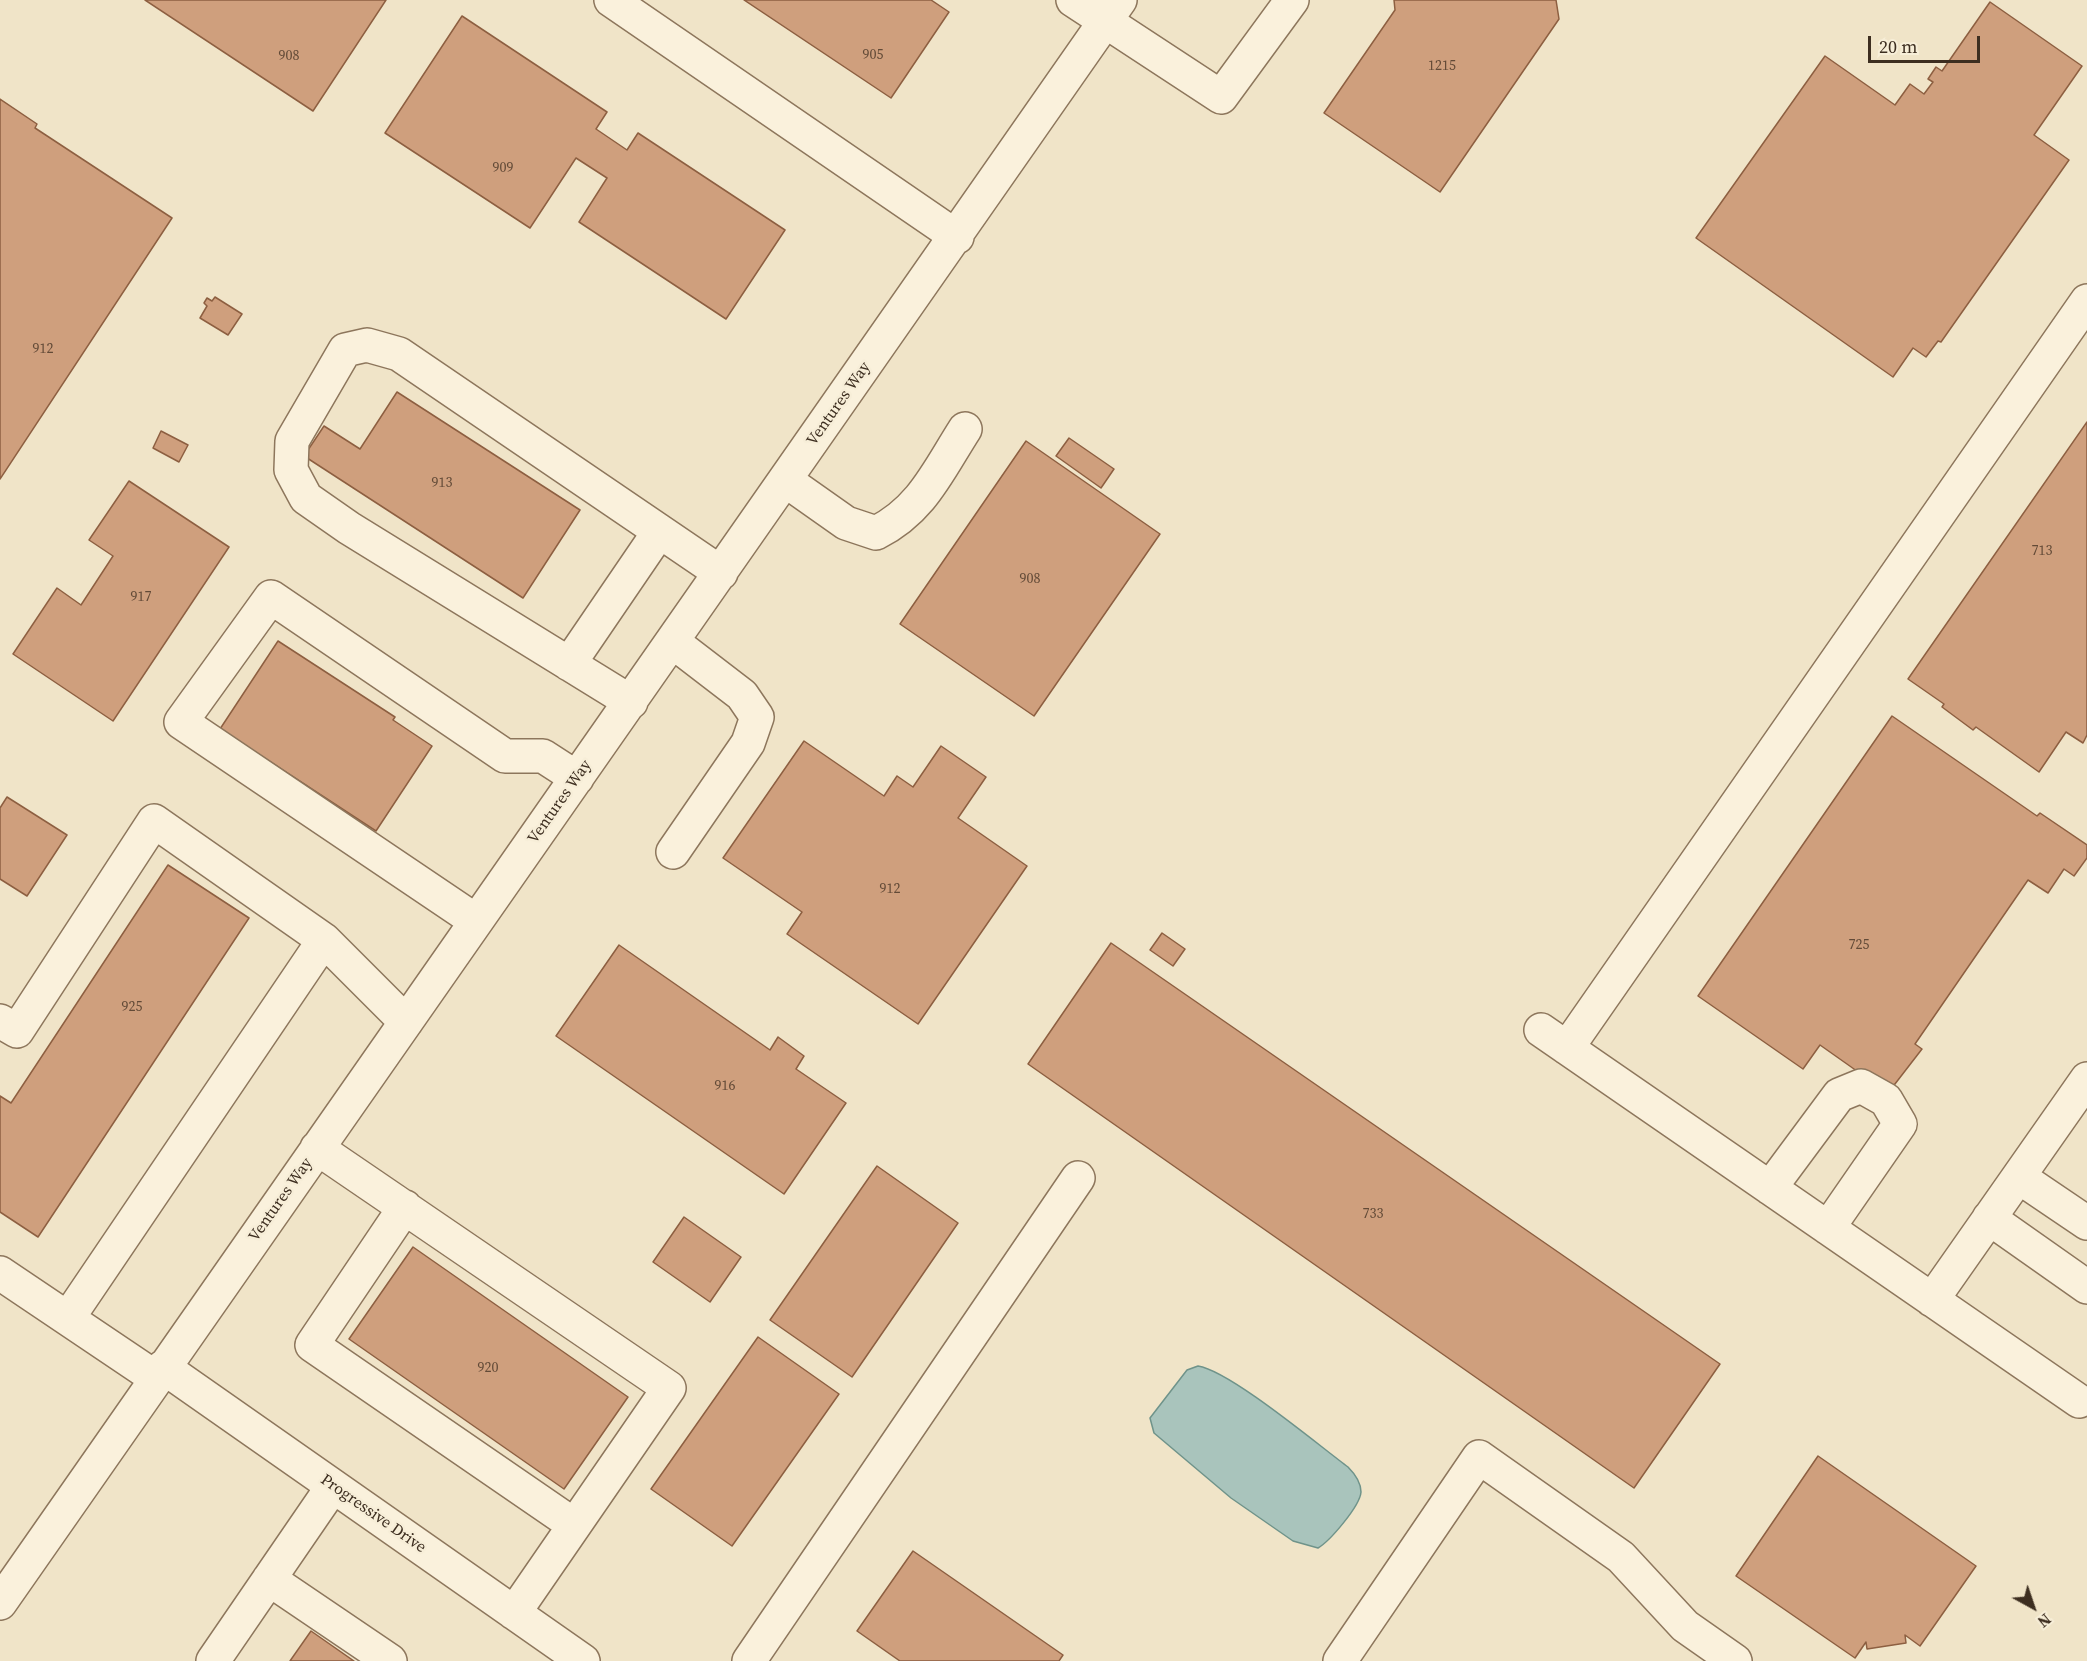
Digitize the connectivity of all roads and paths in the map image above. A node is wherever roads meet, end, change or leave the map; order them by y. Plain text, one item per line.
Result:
1 (611, 0) edge
2 (1073, 0) edge
3 (1292, 0) edge
4 (1113, 11) edge
5 (957, 237) junction
6 (2087, 301) edge
7 (965, 429) dead end
8 (785, 480) junction
9 (659, 532) junction
10 (721, 573) junction
11 (673, 642) junction
12 (569, 664) junction
13 (630, 702) junction
14 (577, 778) junction
15 (673, 852) dead end
16 (476, 921) junction
17 (324, 940) junction
18 (0, 1021) edge
19 (406, 1022) junction
20 (2087, 1079) edge
21 (317, 1148) junction
22 (2019, 1177) junction
23 (1078, 1179) dead end
24 (1770, 1188) junction
25 (405, 1207) junction
26 (1989, 1218) junction
27 (2087, 1223) edge
28 (1828, 1228) junction
29 (0, 1273) edge
30 (2087, 1287) edge
31 (1932, 1300) junction
32 (68, 1318) junction
33 (159, 1372) junction
34 (2079, 1401) dead end
35 (333, 1486) junction
36 (574, 1526) junction
37 (269, 1579) junction
38 (0, 1603) edge
39 (514, 1613) junction
40 (572, 1658) edge
41 (213, 1661) edge
42 (390, 1661) edge
43 (749, 1661) edge
44 (1340, 1661) edge
45 (1735, 1661) edge

1 - 5 street
2 - 4 street
3 - 4 street
4 - 5 street, Ventures Way
5 - 8 street, Ventures Way
6 - 24 street
7 - 8 street
8 - 10 street, Ventures Way
9 - 10 street
9 - 12 street
9 - 12 street
10 - 11 street, Ventures Way
11 - 13 street, Ventures Way
11 - 15 street
12 - 13 street
13 - 14 street, Ventures Way
14 - 16 street, Ventures Way
14 - 16 street
16 - 19 street, Ventures Way
17 - 18 street
17 - 19 street
17 - 32 street
19 - 21 street, Ventures Way
20 - 22 street
21 - 25 street
21 - 33 street, Ventures Way
22 - 26 street
22 - 27 street
23 - 43 street
24 - 28 street
24 - 28 street
25 - 36 street
25 - 36 street
26 - 30 street
26 - 31 street
28 - 31 street
29 - 32 street, Progressive Drive
31 - 34 street
32 - 33 street, Progressive Drive
33 - 35 street, Progressive Drive
33 - 38 street, Ventures Way
35 - 37 street
35 - 39 street, Progressive Drive
36 - 39 street
37 - 41 street
37 - 42 street
39 - 40 street, Progressive Drive
44 - 45 street

